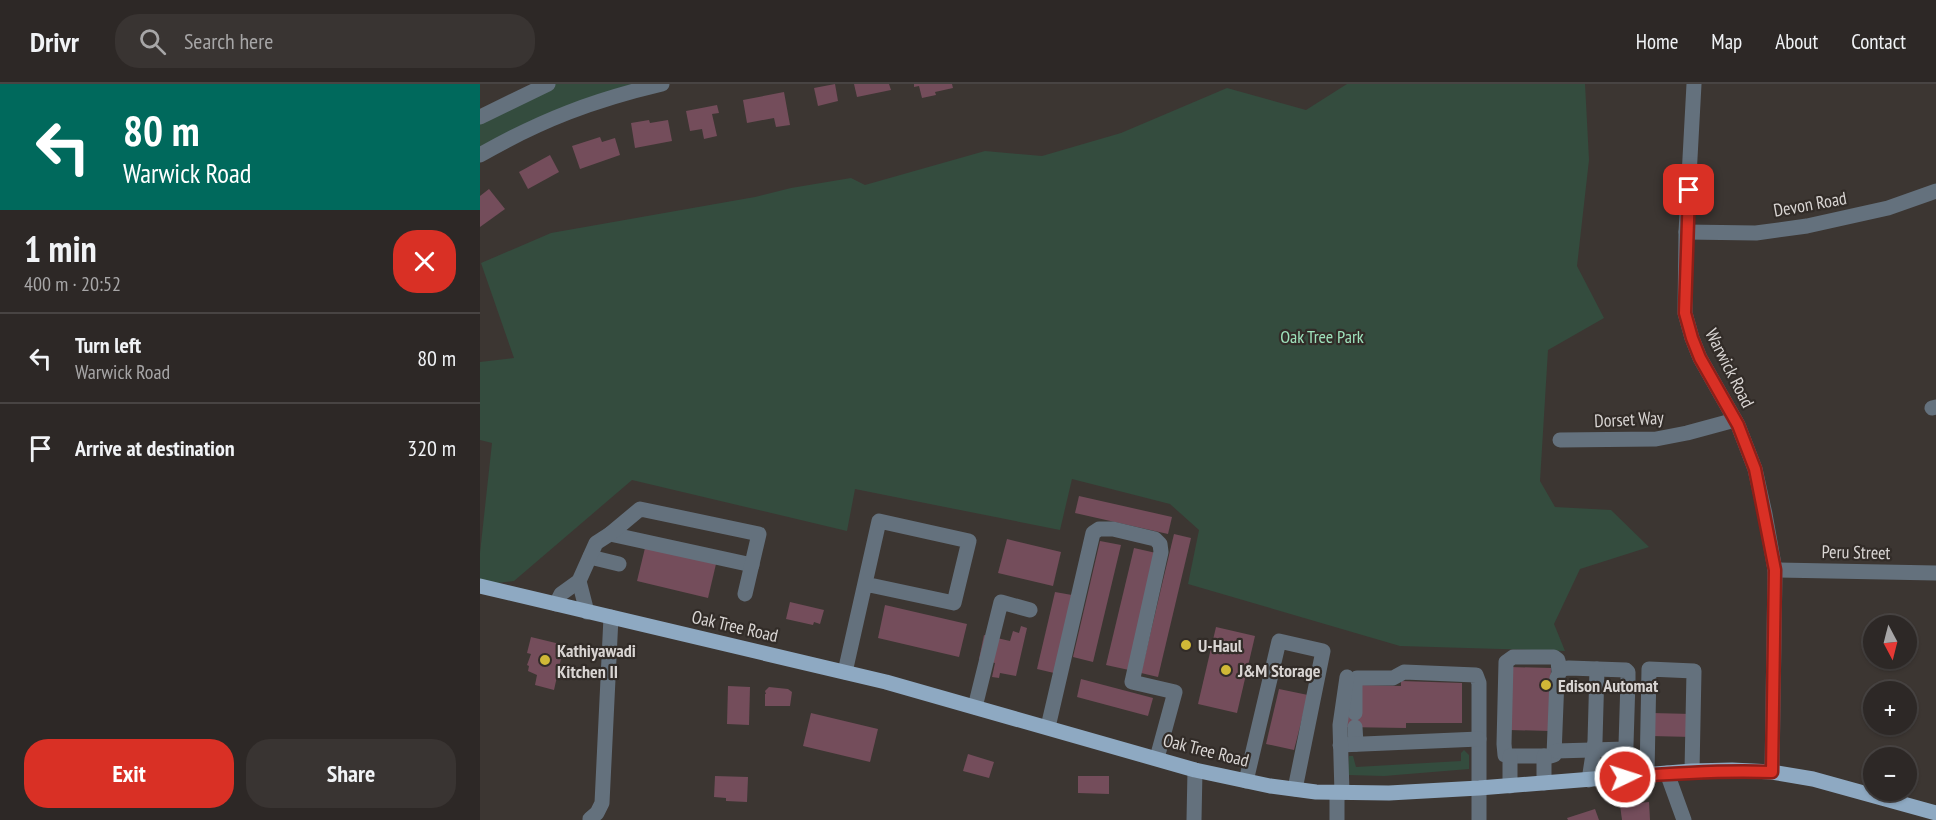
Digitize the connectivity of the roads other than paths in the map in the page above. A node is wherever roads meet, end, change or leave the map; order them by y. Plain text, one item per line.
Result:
1 (548, 84) edge
2 (662, 84) edge
3 (1694, 84) edge
4 (480, 117) edge
5 (480, 155) edge
6 (1936, 191) edge
7 (1686, 232) junction
8 (1735, 420) junction
9 (1560, 440) dead end
10 (610, 534) junction
11 (590, 557) junction
12 (619, 564) dead end
13 (752, 565) junction
14 (1775, 570) junction
15 (1936, 573) edge
16 (579, 581) junction
17 (865, 584) junction
18 (480, 586) edge
19 (745, 594) dead end
20 (555, 604) junction
21 (1030, 610) dead end
22 (586, 612) junction
23 (611, 617) junction
24 (1597, 669) junction
25 (845, 672) junction
26 (1404, 672) junction
27 (1558, 672) junction
28 (975, 706) junction
29 (1048, 727) junction
30 (1479, 743) junction
31 (1346, 747) junction
32 (1626, 749) junction
33 (1593, 750) junction
34 (1550, 754) junction
35 (1510, 756) junction
36 (1157, 758) junction
37 (1195, 770) junction
38 (1692, 771) junction
39 (1772, 772) junction
40 (1667, 773) junction
41 (1647, 775) junction
42 (1625, 777) junction
43 (1589, 780) junction
44 (1246, 781) junction
45 (1544, 783) junction
46 (1510, 786) junction
47 (1479, 788) junction
48 (1295, 789) junction
49 (1339, 793) junction
50 (1936, 813) edge
51 (590, 819) edge
52 (1194, 820) edge
53 (1337, 820) edge
54 (1479, 820) edge
55 (1684, 820) edge

1 - 4 street
2 - 5 street
3 - 7 street, Warwick Road
6 - 7 street, Devon Road
7 - 8 street, Warwick Road
8 - 9 street, Dorset Way
8 - 14 street, Warwick Road
10 - 11 street
10 - 13 street
10 - 13 street
11 - 12 street
11 - 16 street
13 - 19 street
14 - 15 street, Peru Street
14 - 39 street, Warwick Road
16 - 20 street
16 - 22 street
17 - 17 street
17 - 25 street
18 - 20 main road, Oak Tree Road
20 - 22 main road, Oak Tree Road
21 - 28 street
22 - 23 main road, Oak Tree Road
23 - 25 main road, Oak Tree Road
23 - 51 street
24 - 27 street
24 - 32 street
24 - 33 street
25 - 28 main road, Oak Tree Road
26 - 30 street
26 - 31 street
26 - 31 street
27 - 34 street
27 - 35 street
28 - 29 main road, Oak Tree Road
29 - 36 main road, Oak Tree Road
29 - 36 street
30 - 31 street
30 - 47 street
31 - 49 street
32 - 33 street
32 - 42 street
33 - 34 street
33 - 43 street
34 - 35 street
34 - 45 street
35 - 46 street
36 - 37 main road, Oak Tree Road
37 - 44 main road, Oak Tree Road
37 - 52 street
38 - 39 main road, Oak Tree Road
38 - 40 main road, Oak Tree Road
38 - 41 street
39 - 50 main road, Oak Tree Road
40 - 41 main road, Oak Tree Road
40 - 55 street
41 - 42 main road, Oak Tree Road
42 - 43 main road, Oak Tree Road
43 - 45 main road, Oak Tree Road
44 - 48 main road, Oak Tree Road
44 - 48 street
45 - 46 main road, Oak Tree Road
46 - 47 main road, Oak Tree Road
47 - 49 main road, Oak Tree Road
47 - 54 street
48 - 49 main road, Oak Tree Road
49 - 53 street

